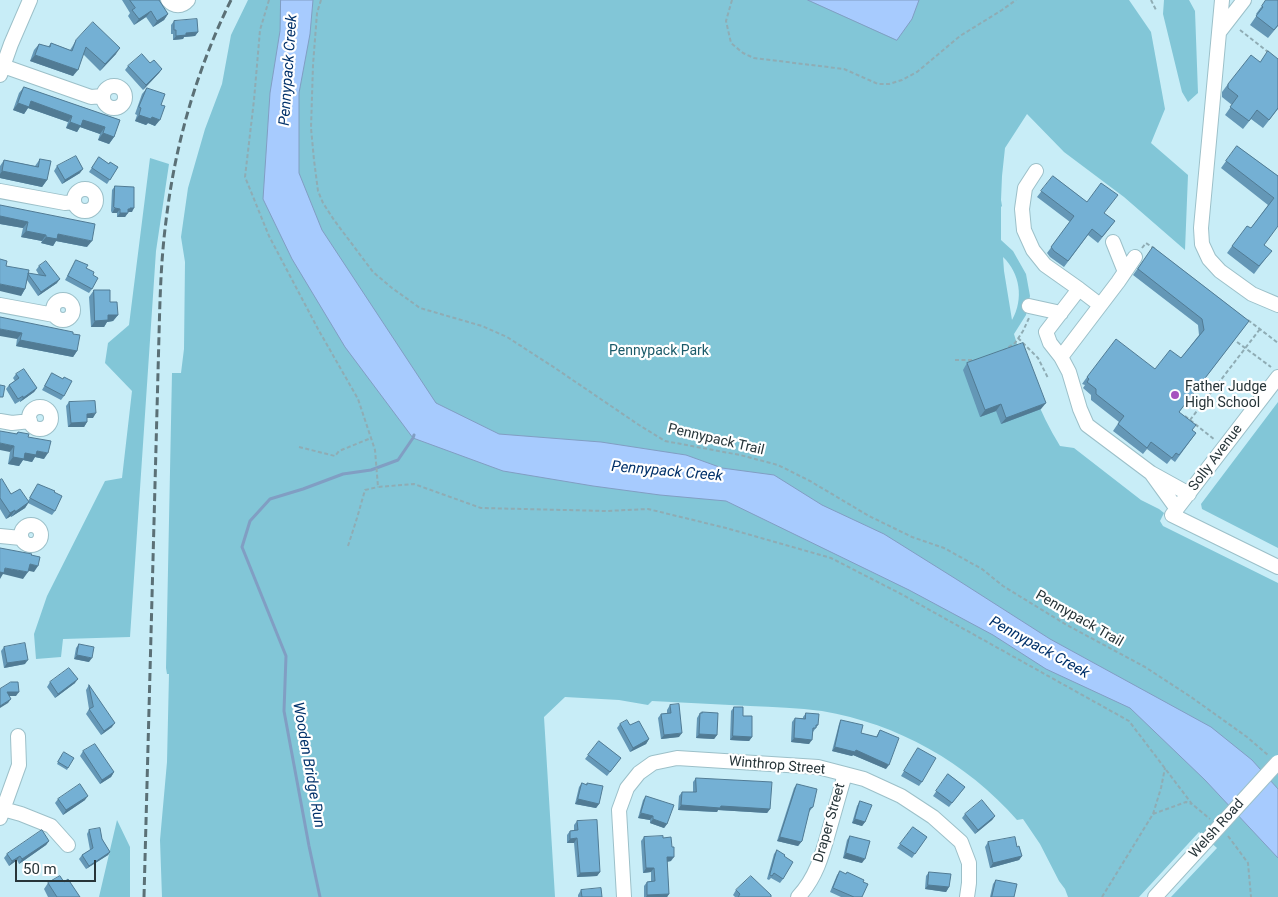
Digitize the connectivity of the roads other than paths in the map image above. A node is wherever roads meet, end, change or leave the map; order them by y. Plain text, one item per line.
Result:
1 (30, 0) edge
2 (168, 0) edge
3 (188, 0) edge
4 (1222, 0) edge
5 (1244, 0) edge
6 (1219, 32) junction
7 (5, 42) edge
8 (2, 70) edge
9 (103, 96) dead end
10 (1036, 171) dead end
11 (0, 191) edge
12 (74, 202) dead end
13 (1113, 242) dead end
14 (1135, 257) road end
15 (1125, 272) junction
16 (1079, 289) junction
17 (0, 305) edge
18 (1100, 305) junction
19 (1278, 305) edge
20 (1031, 306) road end
21 (1061, 313) junction
22 (54, 315) dead end
23 (1061, 356) junction
24 (1274, 372) edge
25 (0, 421) edge
26 (30, 421) dead end
27 (1151, 473) junction
28 (1189, 494) junction
29 (1175, 512) junction
30 (0, 536) edge
31 (21, 538) dead end
32 (1278, 567) edge
33 (18, 736) dead end
34 (1275, 760) edge
35 (845, 774) junction
36 (2, 814) edge
37 (68, 845) dead end
38 (967, 895) edge
39 (624, 897) edge
40 (798, 897) edge
41 (1156, 897) edge

1 - 7 street
2 - 3 street
4 - 6 street
5 - 6 street
6 - 19 street
7 - 8 street
8 - 9 street
10 - 16 street
11 - 12 street
13 - 15 street
14 - 15 street
15 - 18 street
16 - 18 street
16 - 21 street
17 - 22 street
18 - 23 street
20 - 21 street
21 - 23 street
23 - 27 street
24 - 28 street, Solly Avenue
25 - 26 street
27 - 28 street
27 - 29 street
28 - 29 street, Solly Avenue
29 - 32 street
30 - 31 street
33 - 36 street
34 - 41 street, Welsh Road, bridge
35 - 38 street, Winthrop Street
35 - 39 street, Winthrop Street
35 - 40 street, Draper Street
36 - 37 street

